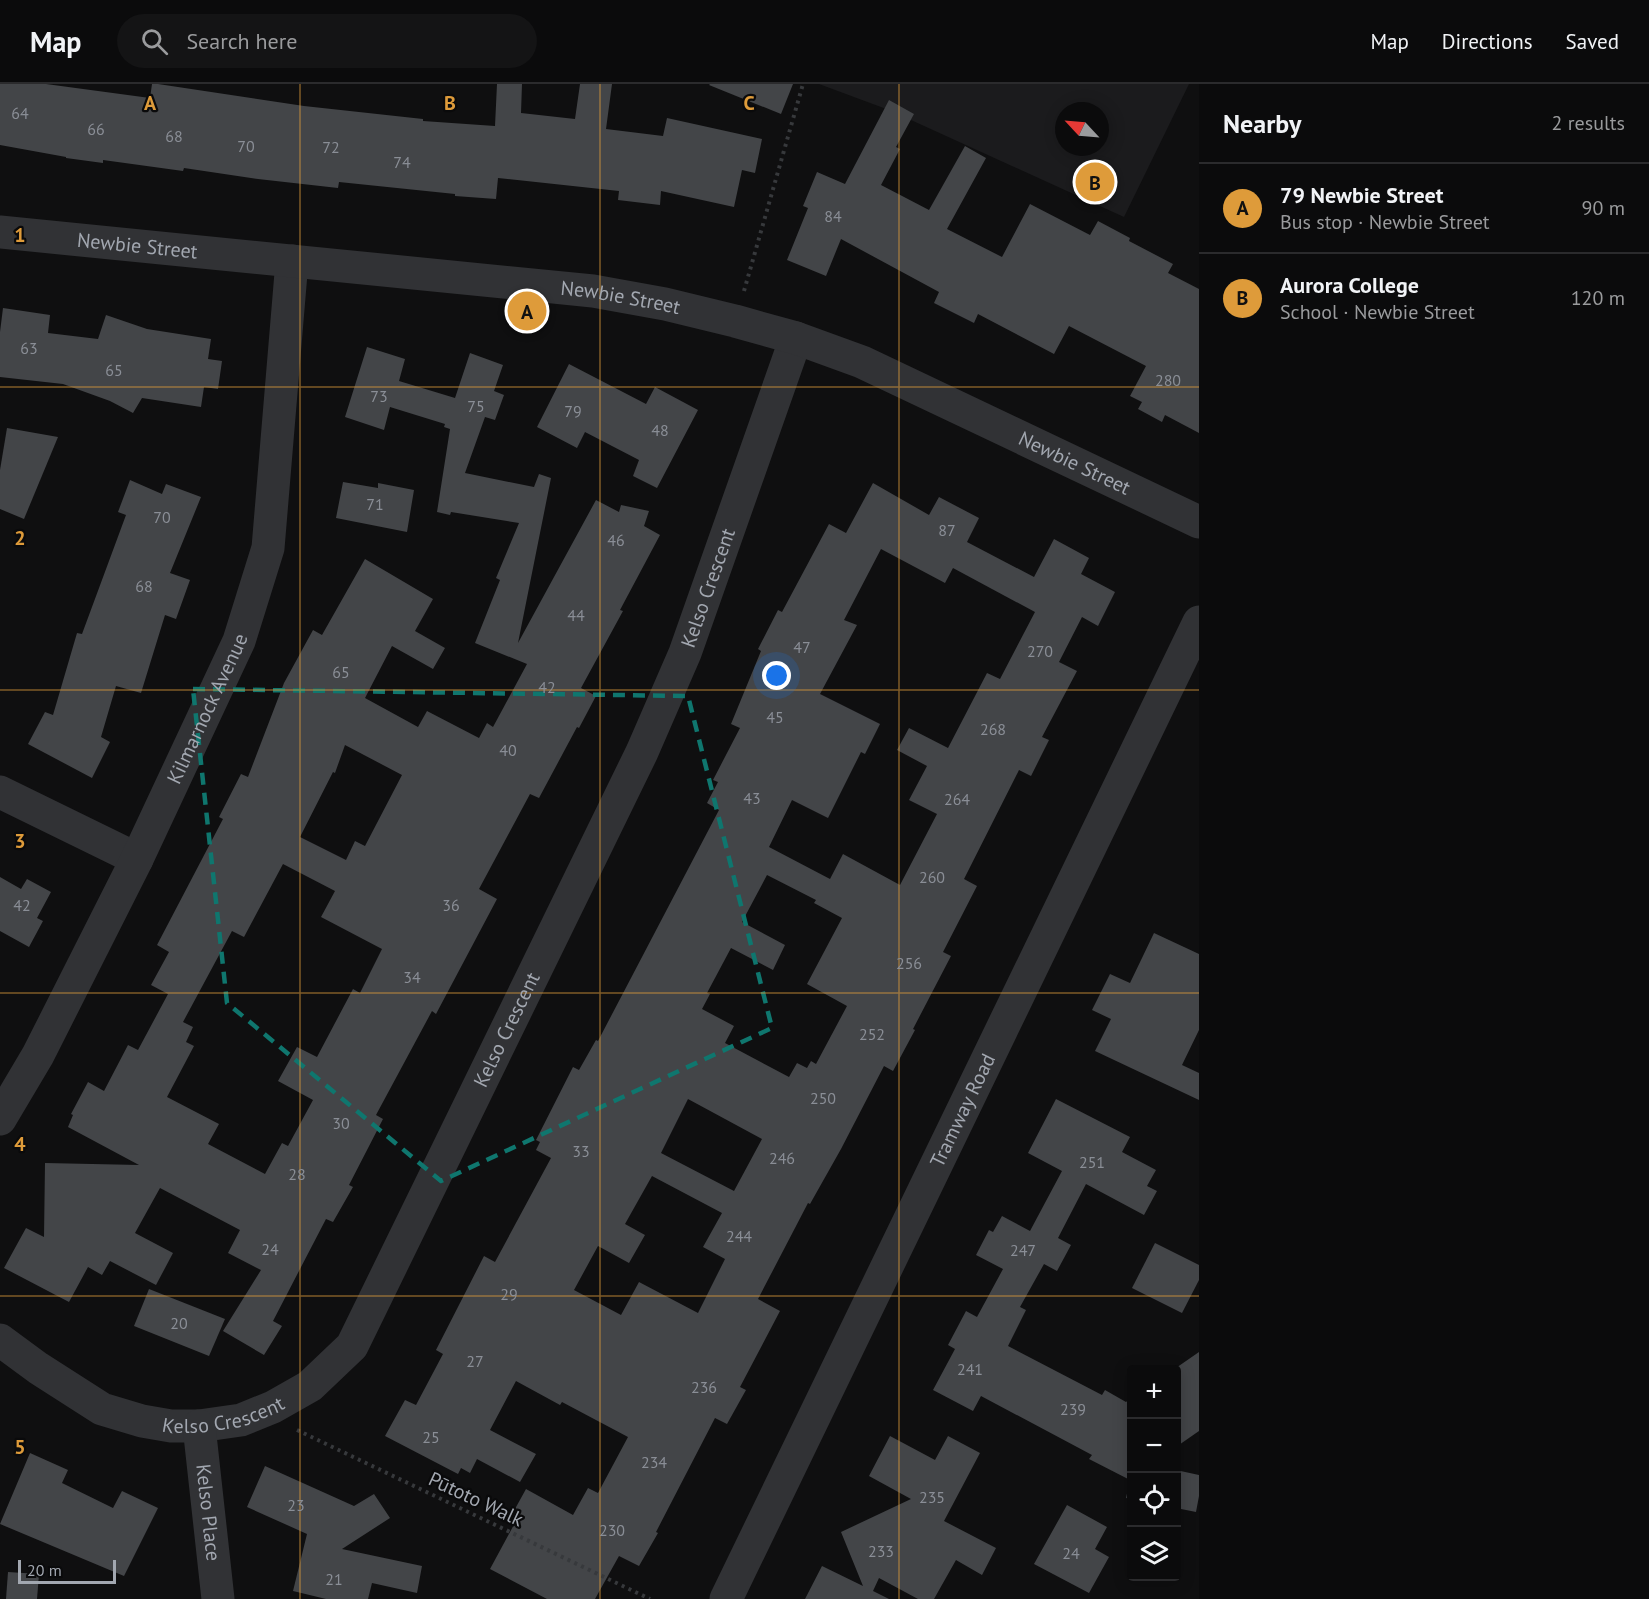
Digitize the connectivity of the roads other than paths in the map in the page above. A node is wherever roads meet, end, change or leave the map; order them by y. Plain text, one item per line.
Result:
1 (0, 232) edge
2 (292, 261) junction
3 (796, 338) junction
4 (1199, 522) edge
5 (1199, 622) edge
6 (0, 792) edge
7 (137, 859) junction
8 (0, 1119) edge
9 (0, 1340) edge
10 (199, 1425) junction
11 (218, 1599) edge
12 (726, 1599) edge

1 - 2 street, Newbie Street
2 - 3 street, Newbie Street
2 - 7 street, Kilmarnock Avenue
3 - 4 street, Newbie Street
3 - 10 street, Kelso Crescent
5 - 12 street, Tramway Road
6 - 7 street
7 - 8 street, Kilmarnock Avenue
9 - 10 street, Kelso Crescent
10 - 11 street, Kelso Place

